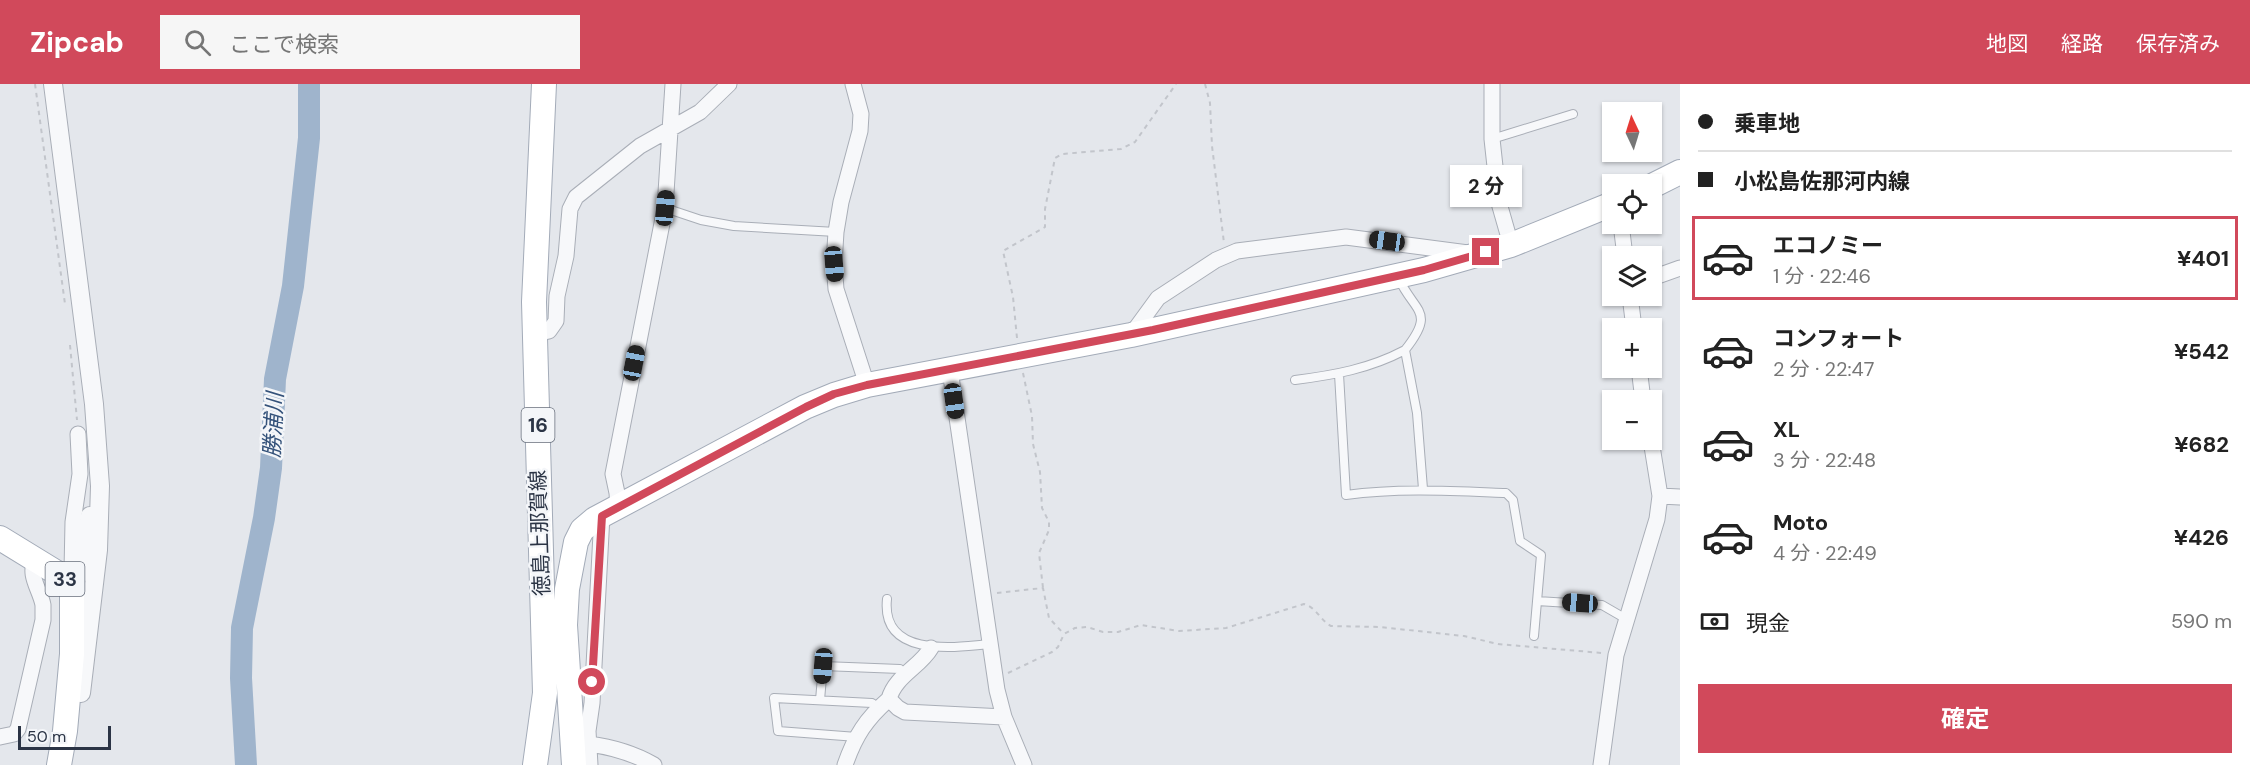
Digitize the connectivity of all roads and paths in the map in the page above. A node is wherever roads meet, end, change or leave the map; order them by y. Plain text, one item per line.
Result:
1 (35, 84) edge
2 (53, 84) edge
3 (544, 84) edge
4 (673, 84) edge
5 (729, 84) edge
6 (853, 84) edge
7 (1176, 84) edge
8 (1205, 84) edge
9 (1492, 84) edge
10 (1573, 114) dead end
11 (671, 129) junction
12 (1492, 139) junction
13 (1680, 172) edge
14 (1662, 181) edge
15 (665, 208) junction
16 (1602, 208) edge
17 (836, 232) junction
18 (1510, 245) junction
19 (1226, 254) junction
20 (1474, 256) junction
21 (1680, 268) edge
22 (1662, 274) edge
23 (1398, 276) junction
24 (65, 305) dead end
25 (535, 334) junction
26 (1131, 335) junction
27 (70, 340) dead end
28 (1405, 350) junction
29 (1020, 355) junction
30 (950, 370) junction
31 (1339, 374) junction
32 (1295, 380) dead end
33 (867, 385) junction
34 (78, 434) joint
35 (97, 442) junction
36 (1653, 450) edge
37 (1423, 489) junction
38 (1660, 496) junction
39 (1680, 497) edge
40 (610, 511) junction
41 (0, 538) edge
42 (36, 559) junction
43 (72, 588) junction
44 (1042, 588) junction
45 (983, 594) junction
46 (887, 599) dead end
47 (1538, 601) junction
48 (1628, 620) junction
49 (1064, 634) junction
50 (1534, 636) dead end
51 (990, 644) junction
52 (931, 648) junction
53 (72, 654) junction
54 (1616, 655) junction
55 (906, 674) junction
56 (997, 690) junction
57 (81, 693) junction
58 (820, 700) junction
59 (884, 703) junction
60 (1004, 717) junction
61 (0, 737) edge
62 (857, 737) junction
63 (589, 744) junction
64 (59, 765) edge
65 (69, 765) edge
66 (535, 765) edge
67 (574, 765) edge
68 (590, 765) edge
69 (654, 765) edge
70 (845, 765) edge
71 (1024, 765) edge
72 (1601, 765) edge

1 - 24 path
2 - 35 street
3 - 25 main road, 徳島上那賀線 / 16
4 - 11 street
5 - 11 street
6 - 17 street
7 - 29 path
8 - 19 path
9 - 12 street
10 - 12 lane
11 - 15 street
11 - 25 street
12 - 18 street
13 - 14 main road
15 - 17 lane
15 - 40 street
16 - 18 main road
17 - 33 street
18 - 20 main road
19 - 20 street
19 - 26 street
20 - 23 main road
21 - 22 street
23 - 26 main road
23 - 28 lane
25 - 66 main road, 徳島上那賀線 / 16
26 - 29 main road
27 - 34 path
28 - 31 lane
28 - 37 lane
29 - 30 main road
29 - 44 path
30 - 33 main road
30 - 45 street
31 - 32 lane
31 - 37 lane
33 - 40 main road
34 - 43 street
35 - 43 street
35 - 57 street
36 - 38 street
37 - 47 lane
38 - 39 street
38 - 48 street
40 - 63 street
40 - 67 main road
41 - 42 main road, 33
42 - 43 main road, 33
42 - 61 street
43 - 53 main road, 33
44 - 45 path
44 - 49 path
45 - 51 street
46 - 52 lane
47 - 48 lane
47 - 50 lane
48 - 54 street
49 - 54 path
49 - 56 path
51 - 52 lane
51 - 56 street
52 - 55 street
53 - 57 main road, 33
53 - 64 main road, 33
54 - 72 street
55 - 58 lane
55 - 59 street
56 - 60 street
57 - 65 main road, 33
58 - 59 lane
58 - 62 lane
59 - 60 street
59 - 62 street
60 - 71 street
62 - 70 street
63 - 68 street
63 - 69 street

